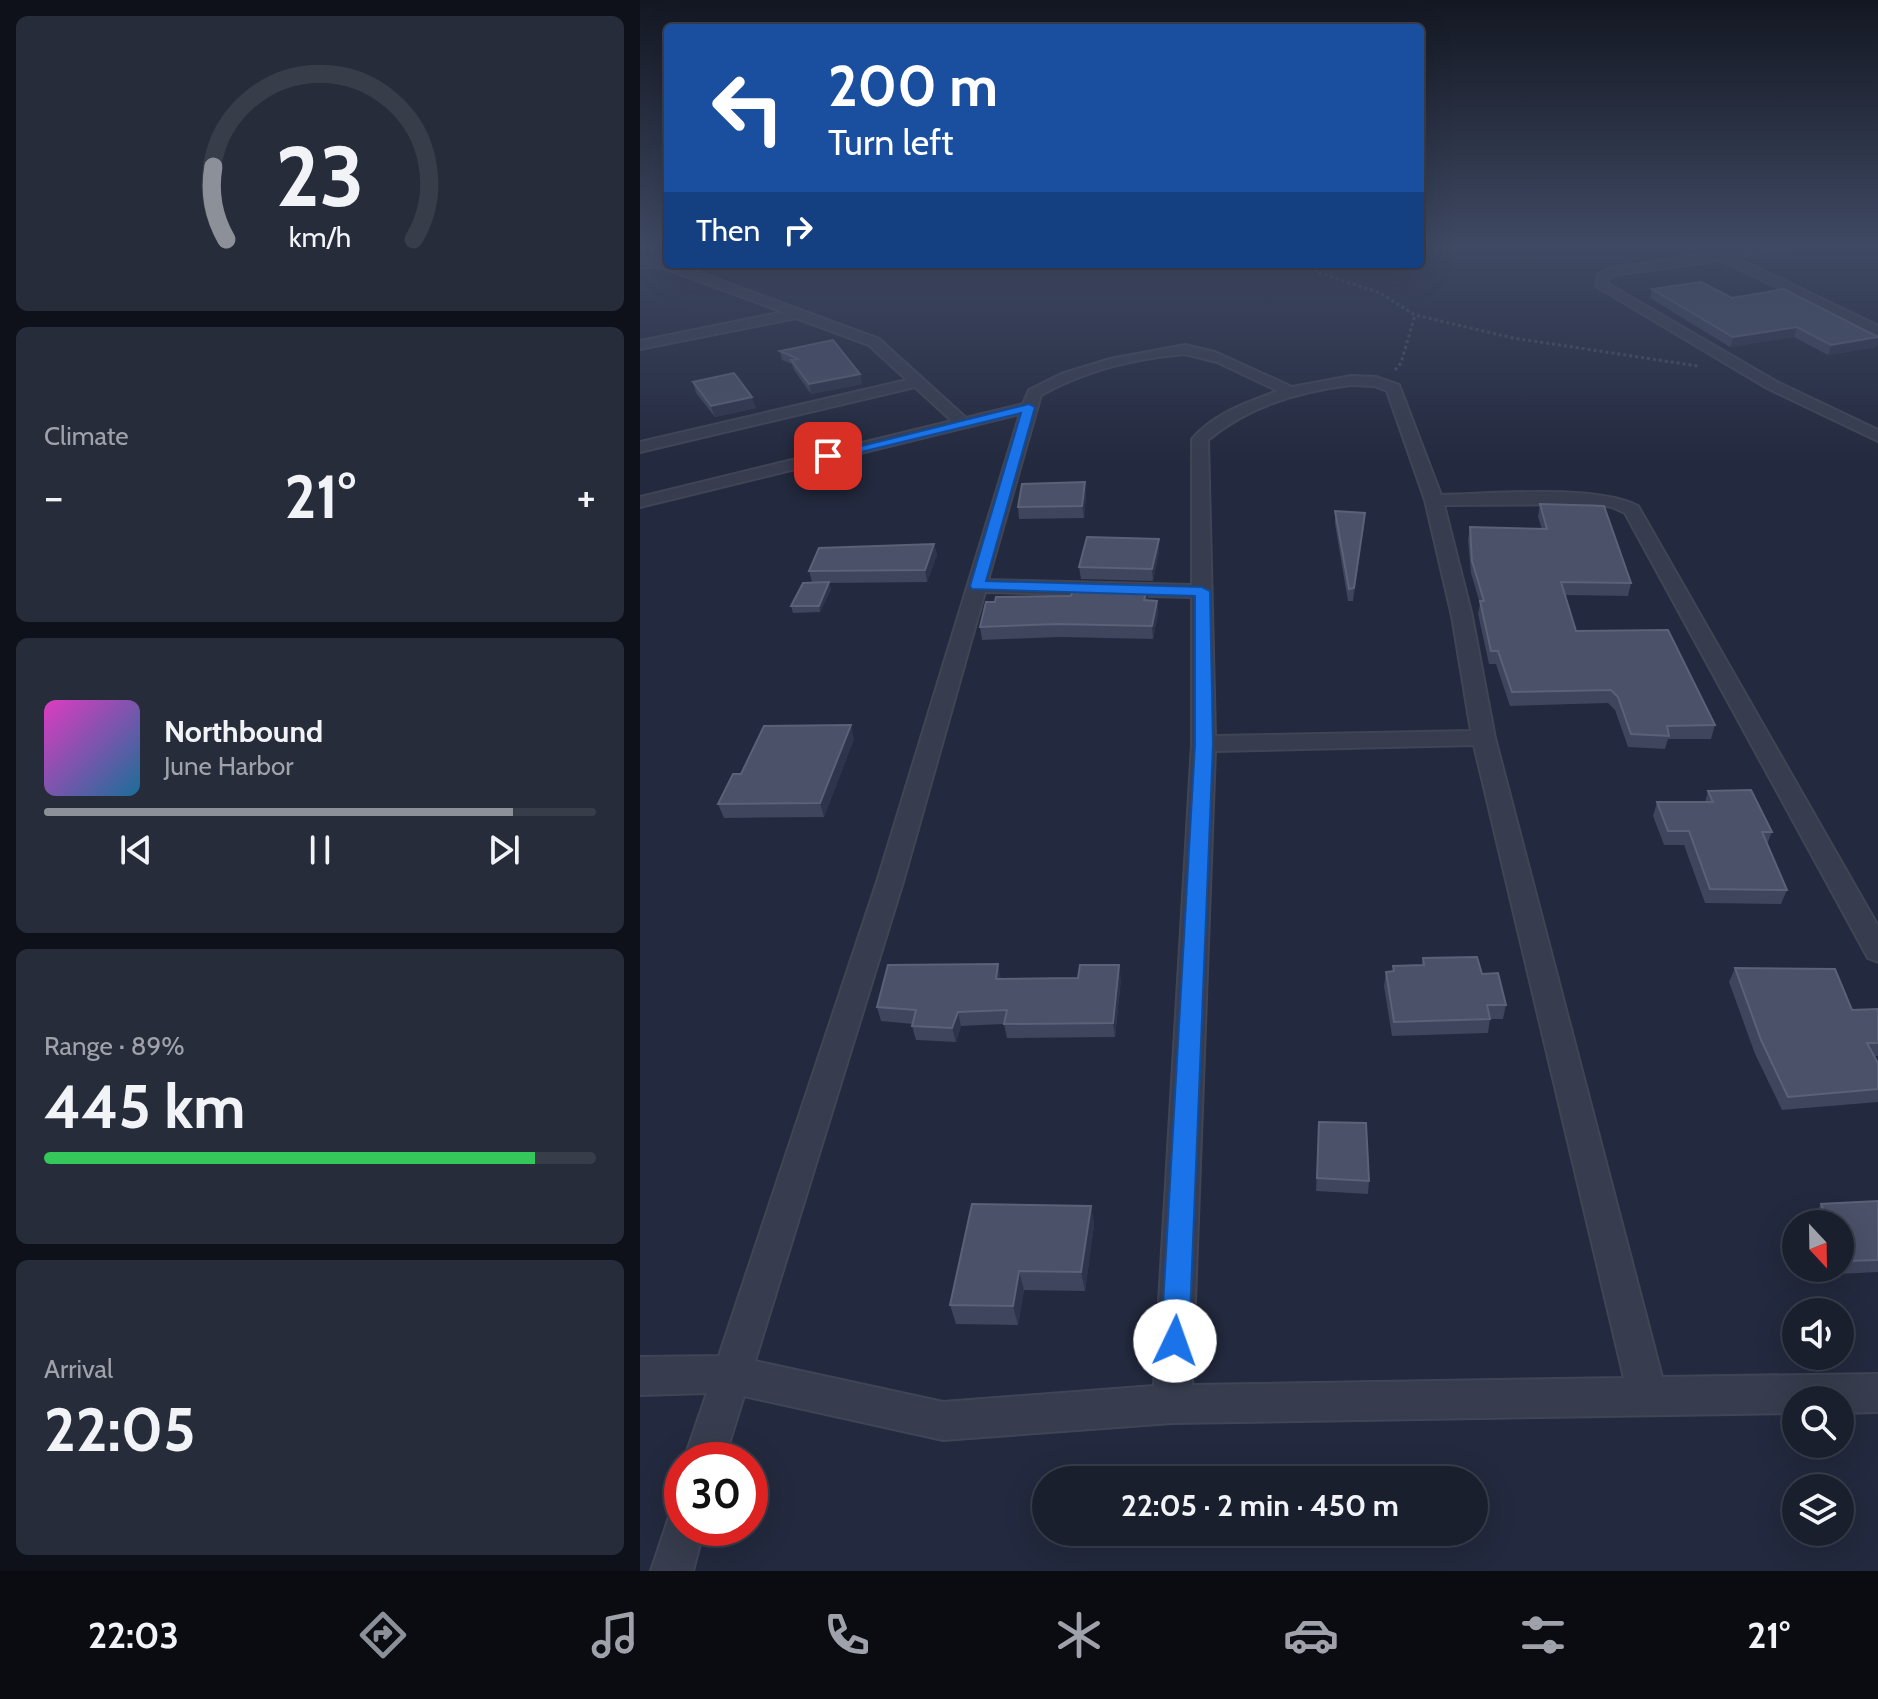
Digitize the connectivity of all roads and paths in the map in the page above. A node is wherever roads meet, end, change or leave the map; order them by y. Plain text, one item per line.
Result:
1 (778, 317) edge
2 (804, 317) edge
3 (1414, 317) edge
4 (1425, 317) edge
5 (1654, 317) edge
6 (1850, 317) edge
7 (1878, 331) edge
8 (640, 345) edge
9 (1744, 371) junction
10 (919, 382) junction
11 (1385, 382) junction
12 (1289, 391) junction
13 (1029, 407) junction
14 (962, 422) junction
15 (1878, 436) edge
16 (640, 447) edge
17 (1434, 500) junction
18 (640, 502) edge
19 (977, 586) junction
20 (1202, 591) junction
21 (1484, 738) junction
22 (1204, 744) junction
23 (1878, 951) edge
24 (730, 1374) junction
25 (640, 1376) edge
26 (1878, 1393) edge
27 (1647, 1394) junction
28 (1172, 1404) junction
29 (709, 1442) edge
30 (679, 1546) edge
31 (672, 1571) edge

1 - 8 street
2 - 10 street
3 - 11 path
4 - 9 path
5 - 9 street
6 - 7 street
9 - 15 street
10 - 14 street
10 - 16 street
11 - 12 street
11 - 17 street
12 - 13 street
12 - 20 street
13 - 14 street
13 - 19 street
14 - 18 street
17 - 21 street
17 - 23 street
19 - 20 street
19 - 24 street
20 - 22 street
21 - 22 street
21 - 27 street
22 - 28 street
24 - 25 street
24 - 28 street
24 - 29 street
26 - 27 street
27 - 28 street
30 - 31 street

